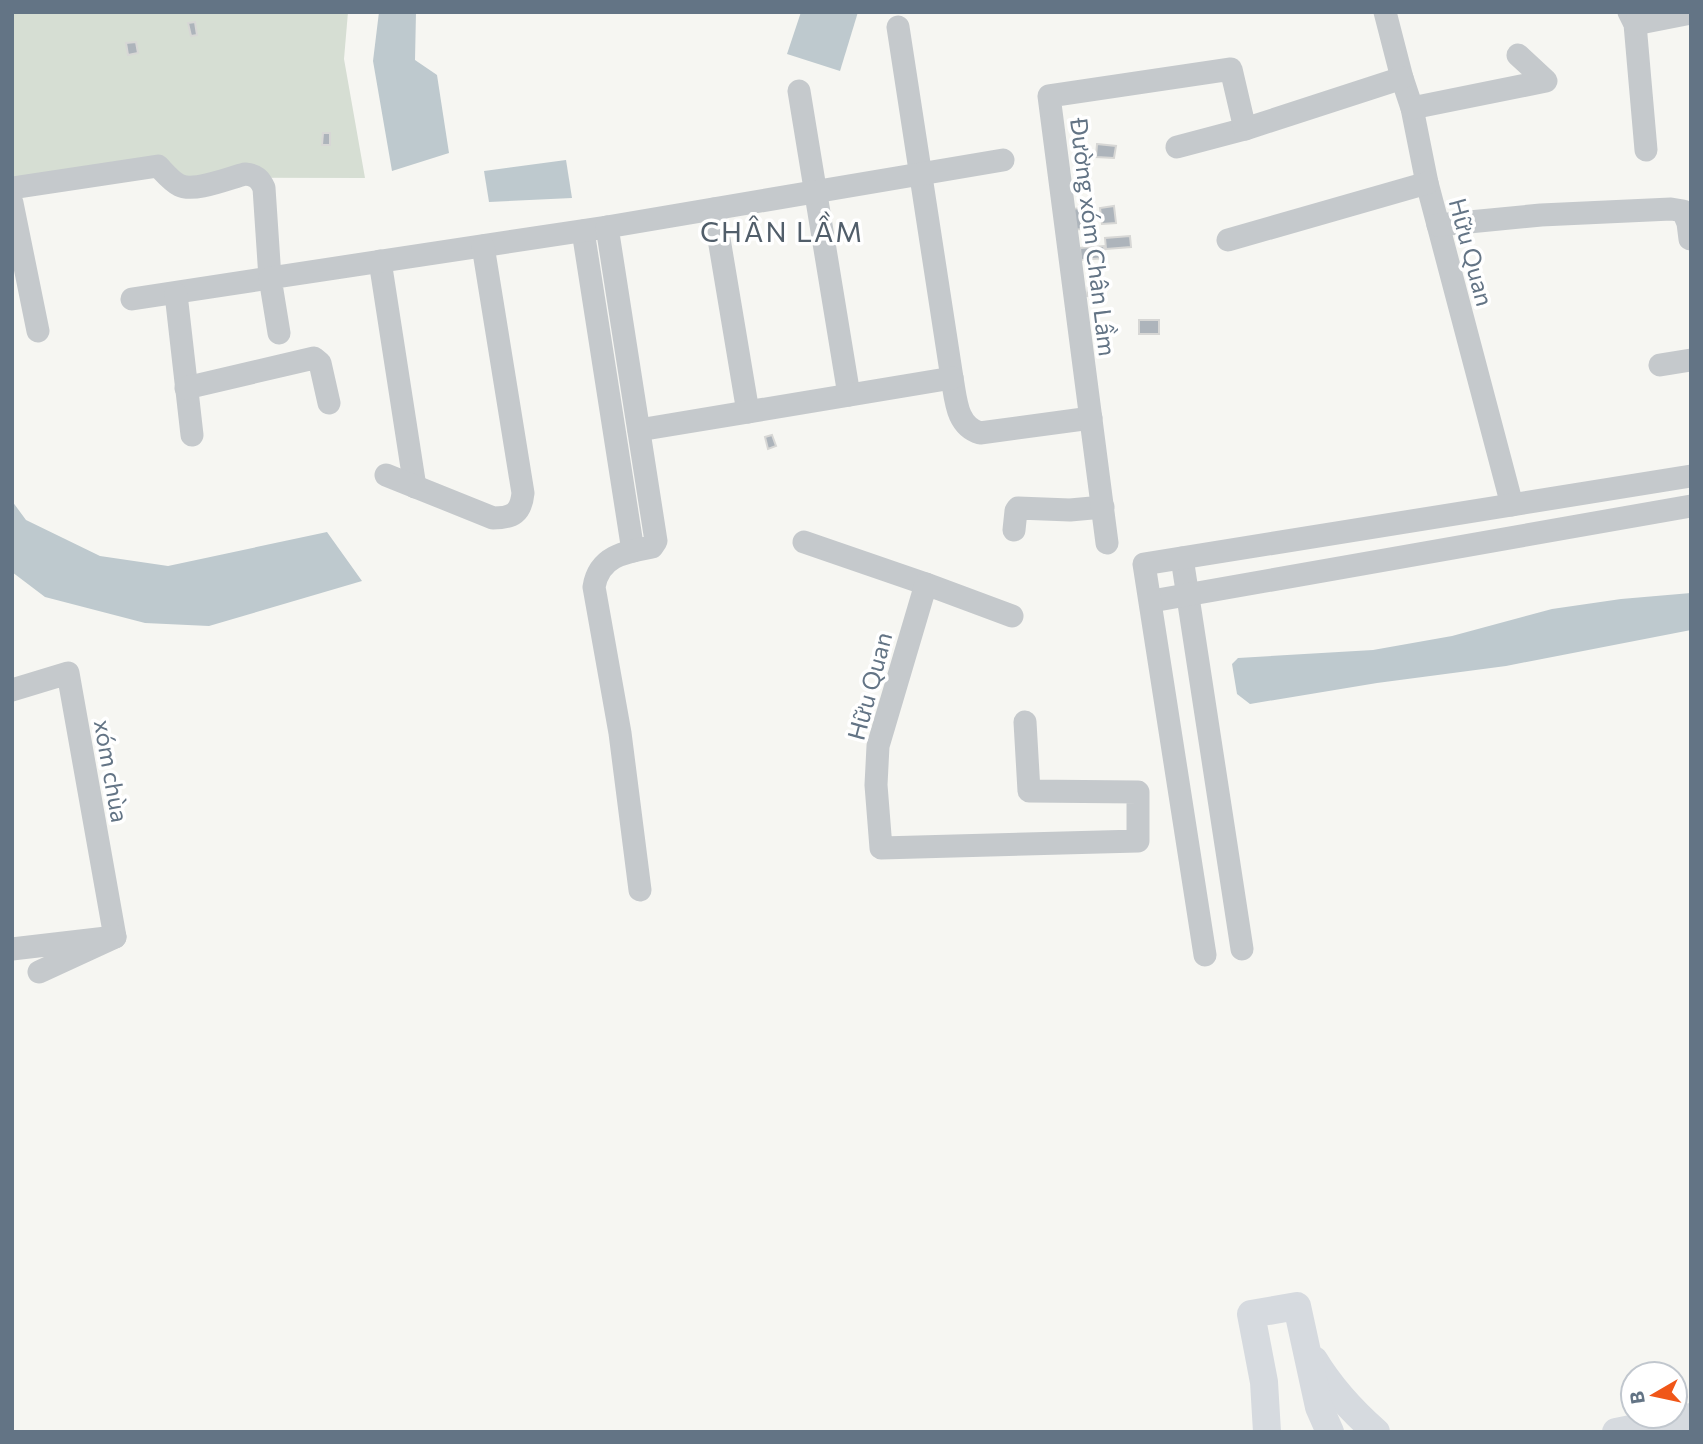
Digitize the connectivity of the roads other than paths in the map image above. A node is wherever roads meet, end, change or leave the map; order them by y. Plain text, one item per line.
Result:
1 (1385, 12) edge
2 (1691, 13) edge
3 (1632, 18) edge
4 (898, 27) dead end
5 (1518, 55) dead end
6 (1402, 78) junction
7 (799, 91) dead end
8 (1412, 108) junction
9 (1245, 129) junction
10 (1177, 147) dead end
11 (1646, 150) dead end
12 (1003, 160) dead end
13 (920, 174) junction
14 (1427, 183) junction
15 (12, 188) edge
16 (815, 192) junction
17 (12, 203) edge
18 (714, 209) junction
19 (1438, 225) junction
20 (607, 227) junction
21 (583, 231) junction
22 (1690, 239) edge
23 (1228, 240) dead end
24 (483, 246) junction
25 (380, 261) junction
26 (270, 278) junction
27 (176, 294) junction
28 (132, 299) dead end
29 (38, 331) dead end
30 (279, 333) dead end
31 (1691, 360) edge
32 (1660, 365) dead end
33 (952, 378) junction
34 (186, 388) junction
35 (849, 395) junction
36 (329, 402) dead end
37 (748, 412) junction
38 (1091, 418) junction
39 (639, 430) junction
40 (192, 435) dead end
41 (386, 475) dead end
42 (1691, 476) edge
43 (415, 487) junction
44 (1511, 505) junction
45 (1691, 506) edge
46 (1103, 507) junction
47 (1014, 530) dead end
48 (804, 542) dead end
49 (1107, 543) dead end
50 (633, 551) junction
51 (1182, 558) junction
52 (926, 584) junction
53 (1187, 595) junction
54 (1152, 601) junction
55 (1012, 616) dead end
56 (12, 690) edge
57 (1025, 722) dead end
58 (640, 890) dead end
59 (115, 937) junction
60 (12, 949) edge
61 (1242, 949) dead end
62 (1205, 955) dead end
63 (39, 972) dead end
64 (1305, 1345) junction
65 (1264, 1382) junction
66 (1691, 1417) edge
67 (1251, 1432) edge
68 (1267, 1432) edge
69 (1329, 1432) edge
70 (1376, 1432) edge
71 (1616, 1432) edge

1 - 6 street, Hữu Quan
2 - 3 street
3 - 11 street
4 - 13 street
5 - 8 street
6 - 8 street, Hữu Quan
6 - 9 street
7 - 16 street
8 - 14 street, Hữu Quan
9 - 10 street
9 - 38 street, Đường xóm Chân Lầm
12 - 13 street
13 - 16 street
13 - 33 street
14 - 19 street, Hữu Quan
14 - 23 street
15 - 26 street
16 - 18 street
16 - 35 street
17 - 29 street
18 - 20 street
18 - 37 street
19 - 22 street
19 - 44 street, Hữu Quan
20 - 21 street
20 - 39 street
21 - 24 street
21 - 50 street
24 - 25 street
24 - 43 street
25 - 26 street
25 - 43 street
26 - 27 street
26 - 30 street
27 - 28 street
27 - 34 street
31 - 32 street
33 - 35 street
33 - 38 street
34 - 36 street
34 - 40 street
35 - 37 street
37 - 39 street
38 - 46 street, Đường xóm Chân Lầm
39 - 50 street
41 - 43 street
42 - 44 street
44 - 51 street
45 - 53 street
46 - 47 street
46 - 49 street, Đường xóm Chân Lầm
48 - 52 street
50 - 58 street
51 - 53 street
51 - 54 street
52 - 55 street
52 - 57 street, Hữu Quan
53 - 54 street
53 - 61 street
54 - 62 street
56 - 59 street, xóm chùa
59 - 60 street
59 - 63 street
64 - 65 main road
64 - 69 main road
64 - 70 main road
65 - 67 main road
65 - 68 main road
66 - 71 main road

